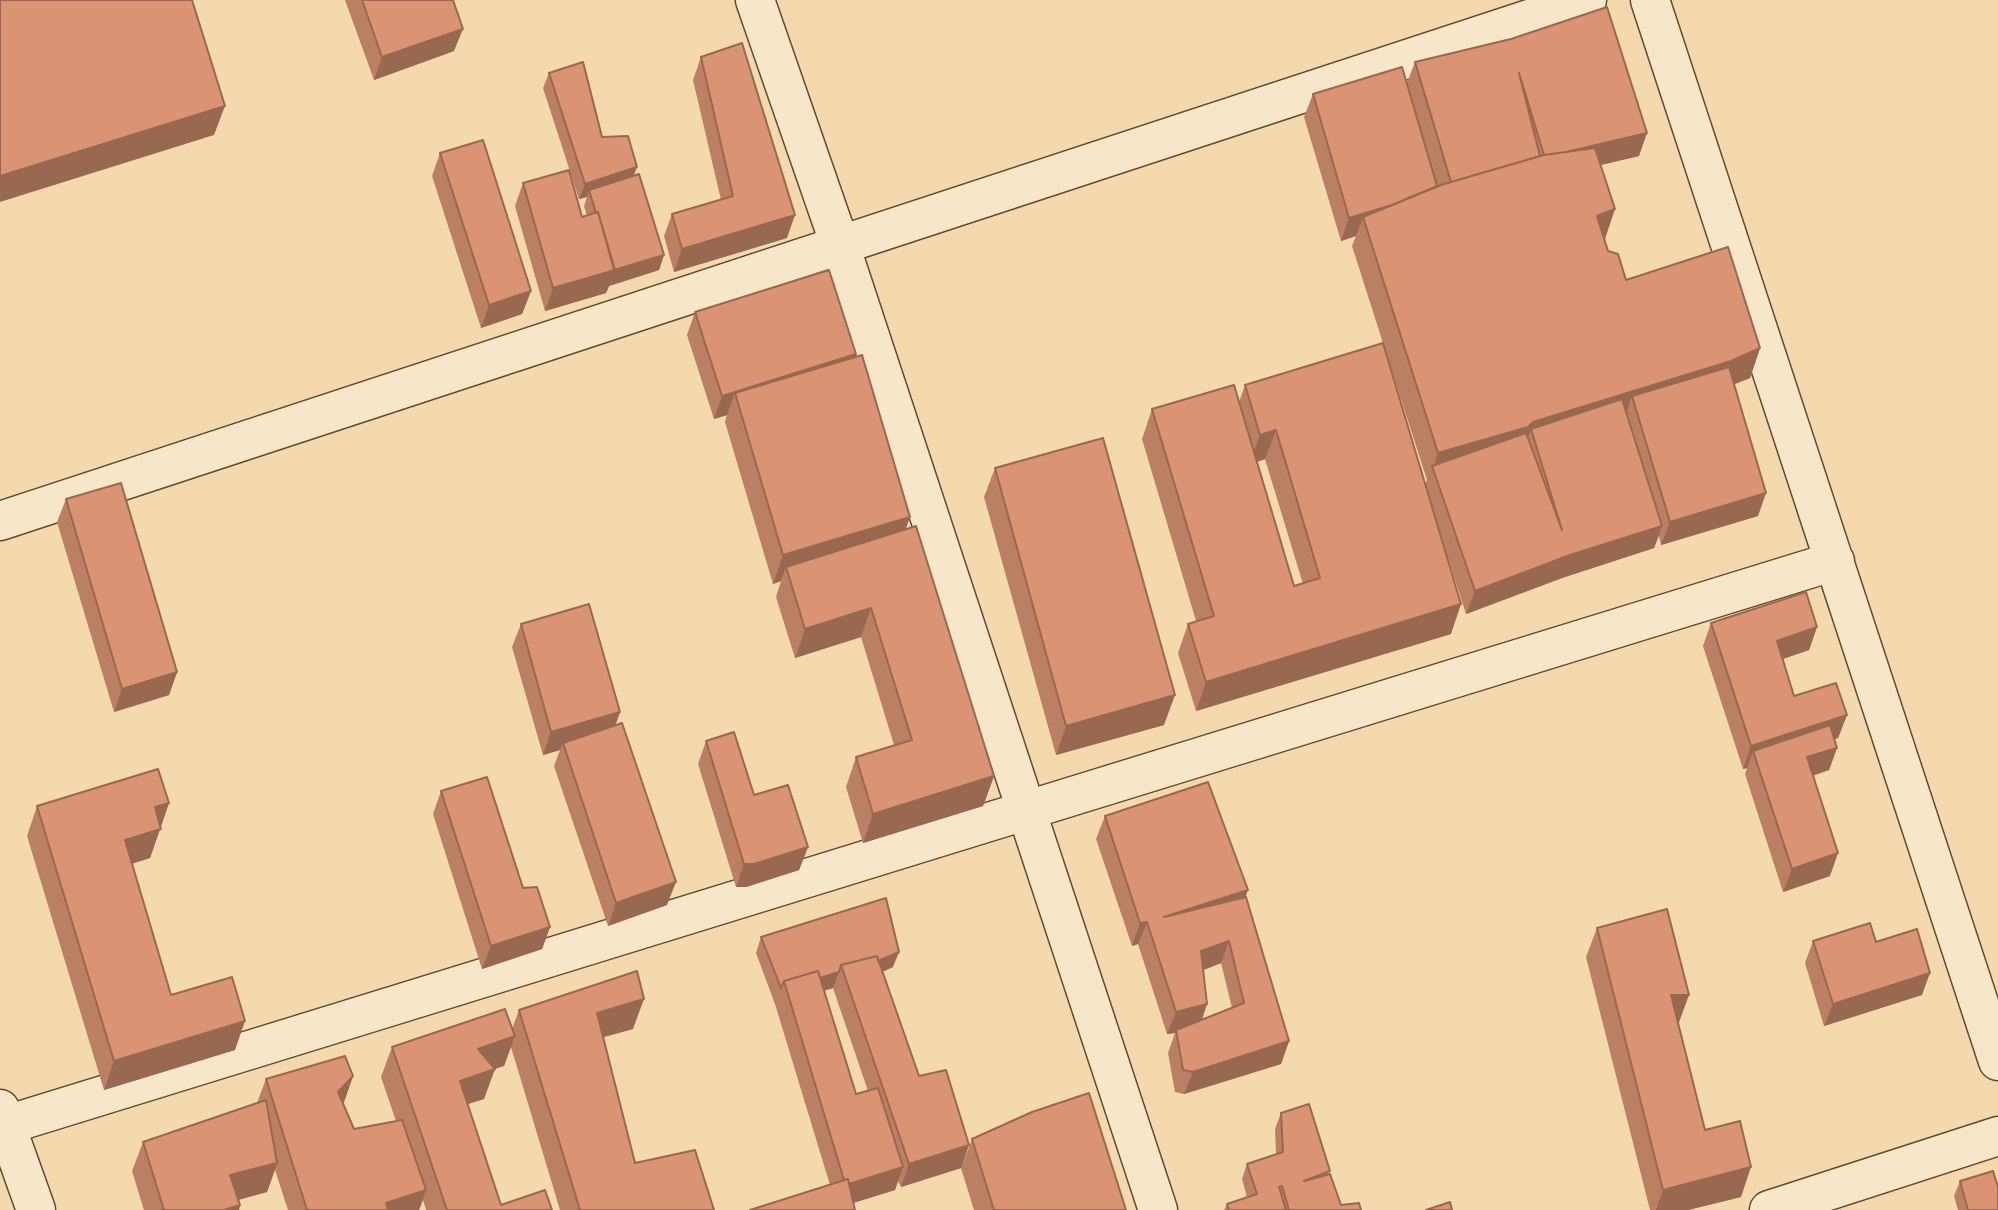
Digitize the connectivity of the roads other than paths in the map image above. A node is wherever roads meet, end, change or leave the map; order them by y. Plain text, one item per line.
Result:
1 (755, 0) edge
2 (1587, 0) edge
3 (1650, 0) edge
4 (841, 246) junction
5 (0, 521) edge
6 (1835, 561) junction
7 (1027, 810) junction
8 (1998, 1061) edge
9 (2, 1120) edge
10 (1998, 1136) edge
11 (36, 1210) edge
12 (1158, 1210) edge
13 (1769, 1210) edge

1 - 4 street
2 - 4 street
3 - 6 street
4 - 5 street
4 - 7 street
6 - 7 street
6 - 8 street
7 - 9 street
7 - 12 street
9 - 11 street
10 - 13 street

